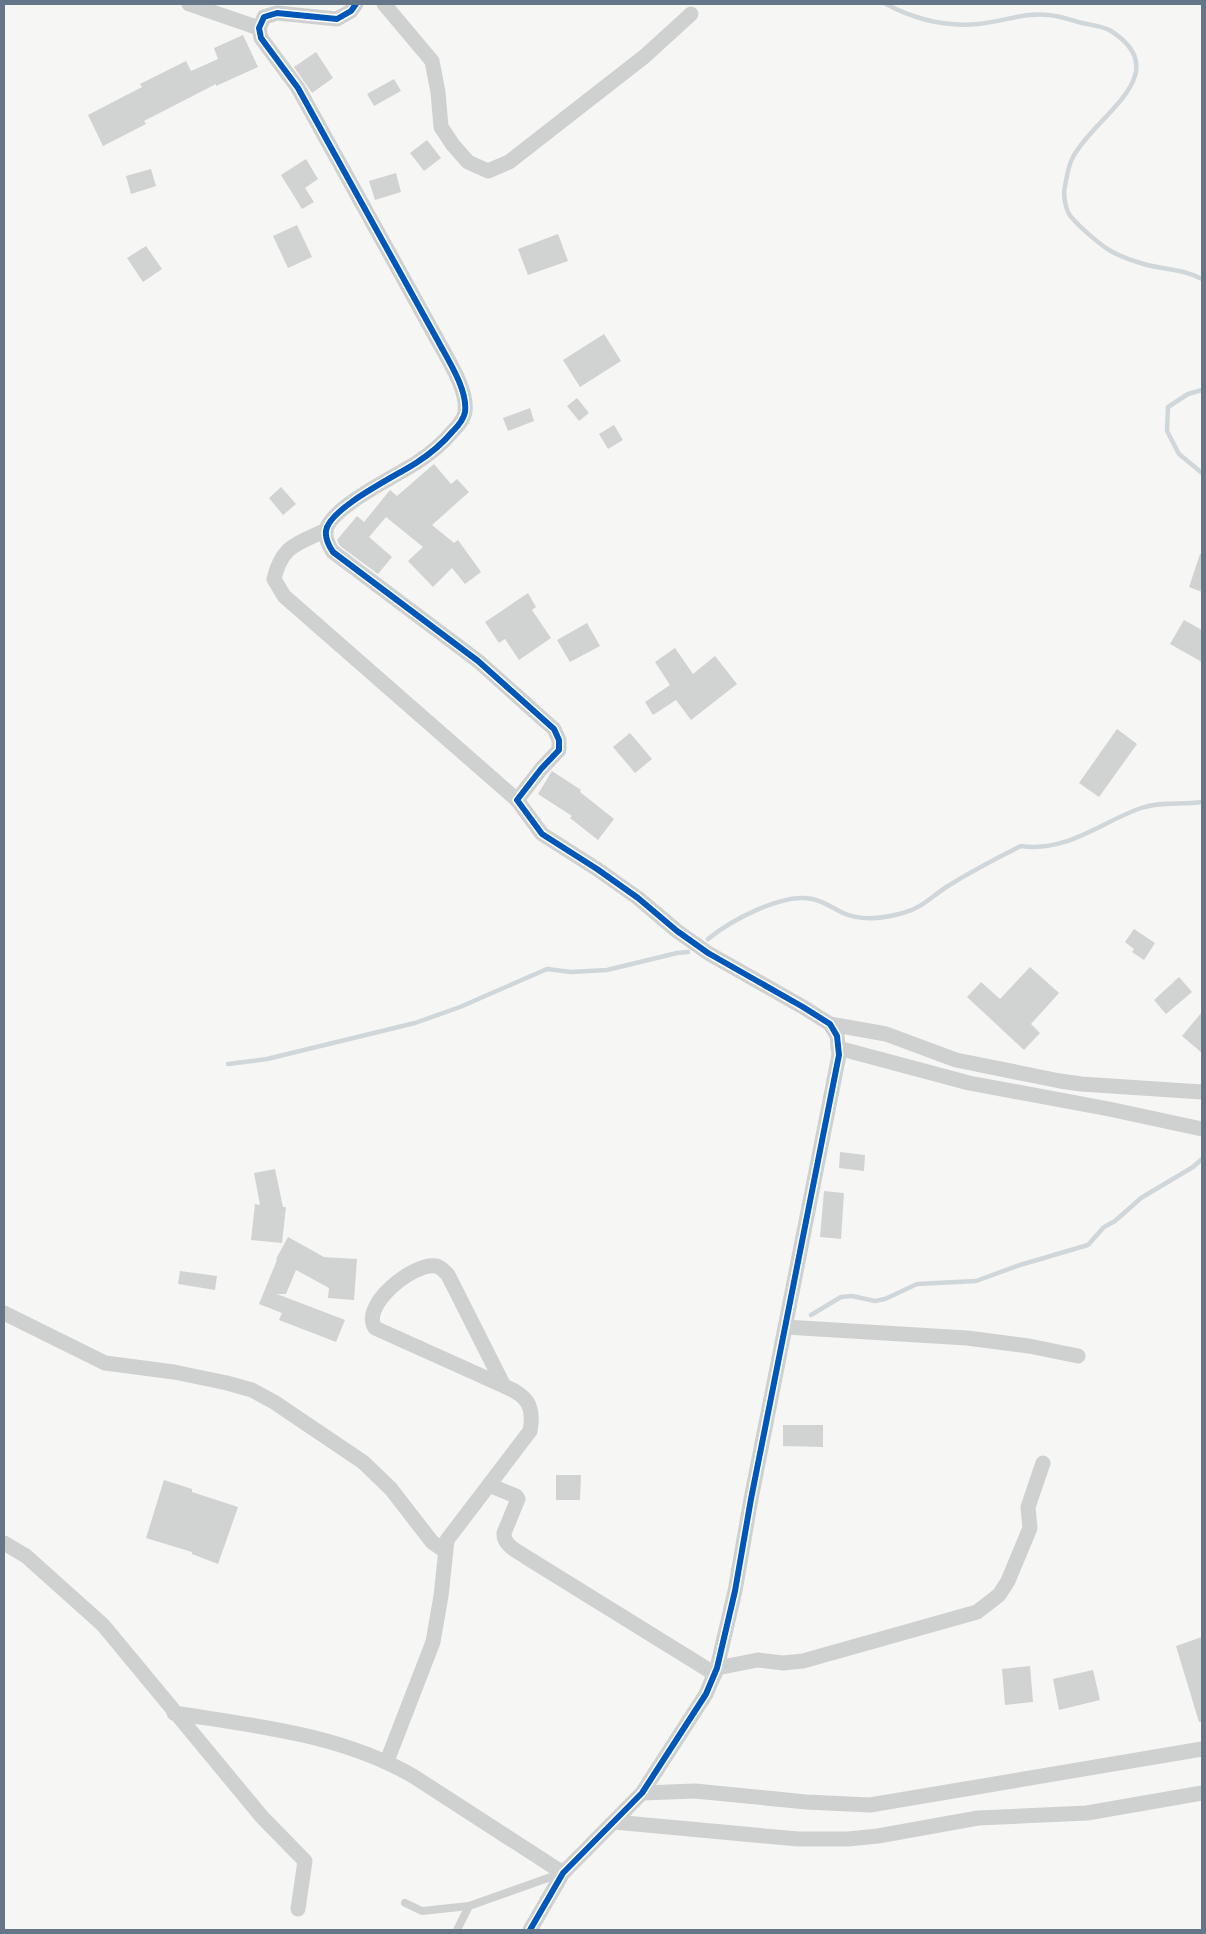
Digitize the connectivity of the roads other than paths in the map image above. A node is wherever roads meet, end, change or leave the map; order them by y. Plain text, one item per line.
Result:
1 (189, 4) edge
2 (356, 4) edge
3 (384, 4) edge
4 (691, 14) dead end
5 (259, 28) junction
6 (326, 530) junction
7 (517, 800) junction
8 (830, 1024) junction
9 (838, 1048) junction
10 (1202, 1092) edge
11 (1202, 1129) edge
12 (4, 1313) edge
13 (785, 1327) junction
14 (1078, 1356) dead end
15 (504, 1386) junction
16 (1043, 1463) dead end
17 (489, 1485) junction
18 (4, 1543) edge
19 (445, 1551) junction
20 (716, 1671) junction
21 (174, 1713) junction
22 (1202, 1749) edge
23 (388, 1761) junction
24 (642, 1793) junction
25 (1202, 1793) edge
26 (614, 1822) junction
27 (563, 1873) junction
28 (405, 1903) dead end
29 (469, 1906) junction
30 (298, 1909) dead end
31 (457, 1930) edge
32 (530, 1930) edge

1 - 5 street
2 - 5 street
3 - 4 street
5 - 6 street
6 - 7 street
6 - 7 street
7 - 8 street
8 - 9 street
8 - 10 street
9 - 11 street
9 - 13 street
12 - 19 street
13 - 14 street
13 - 20 street
15 - 15 street
15 - 17 street
16 - 20 street
17 - 19 street
17 - 20 street
18 - 21 street
19 - 23 street
20 - 24 street
21 - 23 street
21 - 30 street
22 - 24 street
23 - 27 street
24 - 26 street
25 - 26 street
26 - 27 street
27 - 29 lane
27 - 32 street
28 - 29 lane
29 - 31 lane

